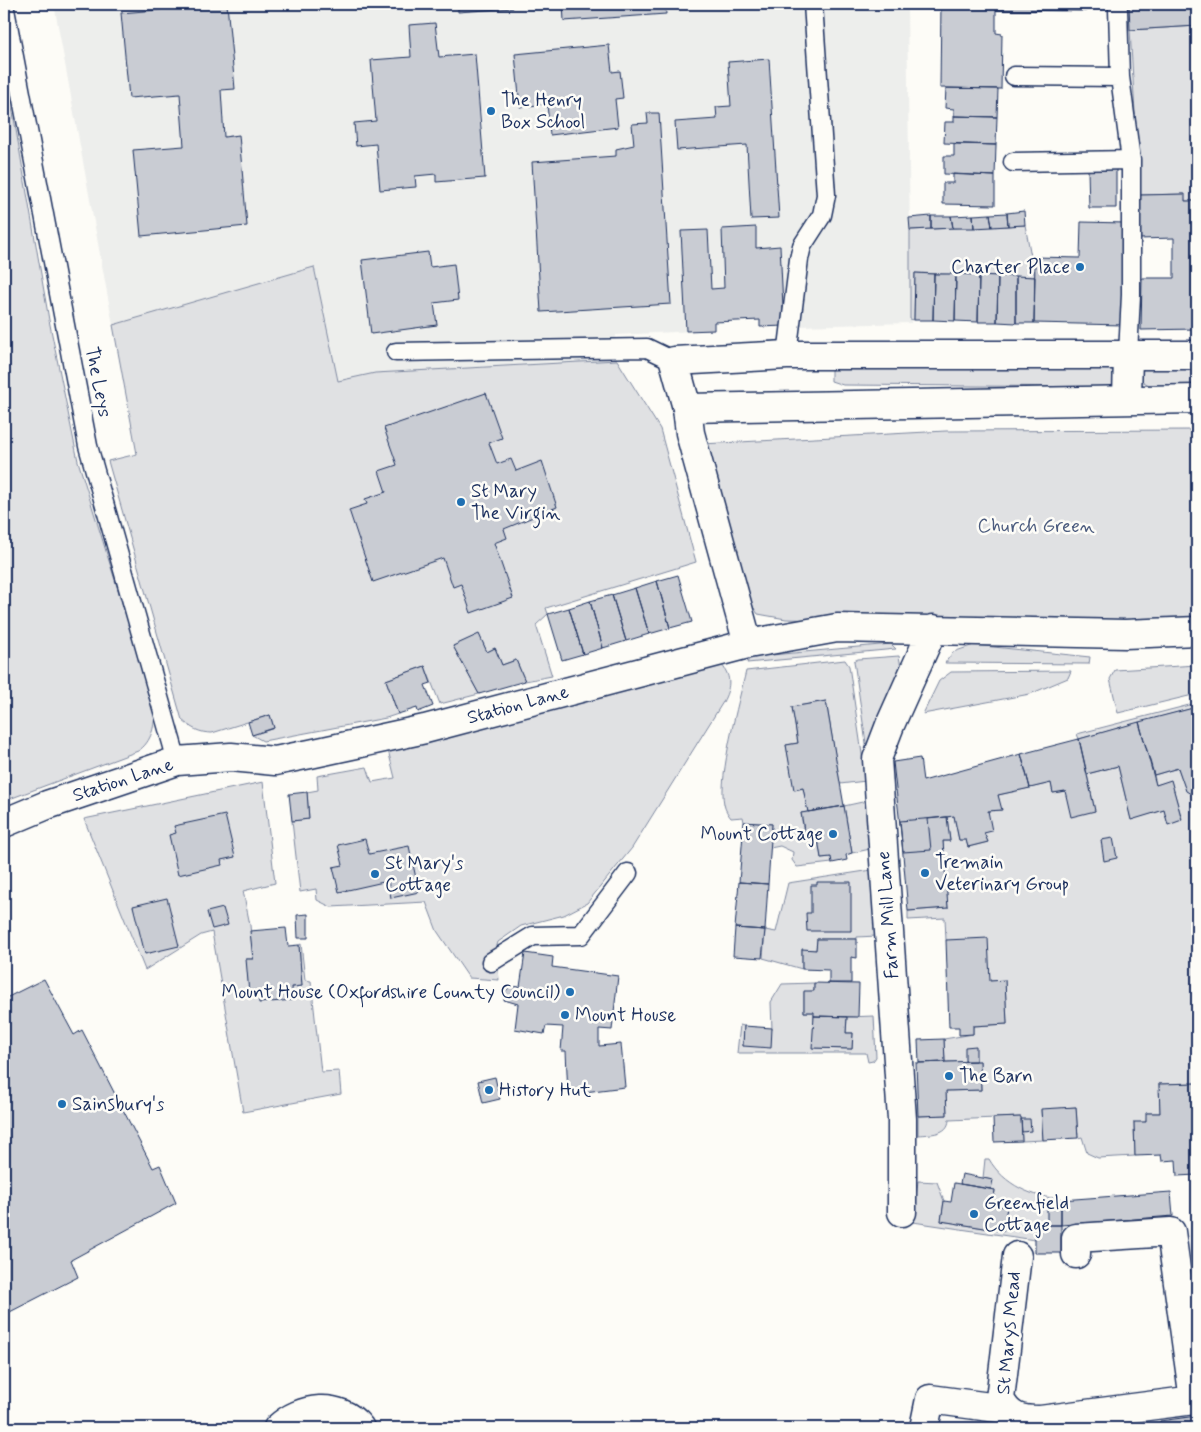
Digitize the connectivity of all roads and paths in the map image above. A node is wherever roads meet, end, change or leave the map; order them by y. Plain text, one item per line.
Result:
1 (4, 4) edge
2 (813, 4) edge
3 (1118, 8) dead end
4 (1014, 76) dead end
5 (1120, 77) junction
6 (1131, 160) junction
7 (1013, 162) dead end
8 (396, 352) dead end
9 (1128, 354) junction
10 (787, 355) junction
11 (1197, 355) edge
12 (674, 361) junction
13 (1127, 399) junction
14 (1197, 400) edge
15 (686, 408) junction
16 (933, 630) junction
17 (1197, 631) edge
18 (748, 644) junction
19 (178, 761) junction
20 (4, 823) edge
21 (628, 873) dead end
22 (491, 962) dead end
23 (902, 1212) dead end
24 (1076, 1254) dead end
25 (1017, 1256) dead end
26 (1005, 1409) junction
27 (1041, 1424) edge
28 (278, 1428) edge
29 (360, 1428) edge
30 (924, 1428) edge

1 - 19 lane, The Leys
2 - 10 lane
3 - 5 lane
4 - 5 lane
5 - 6 lane
6 - 7 lane
6 - 9 lane
8 - 12 lane
9 - 10 street
9 - 11 street
9 - 13 street
10 - 12 street
12 - 15 street
13 - 14 street
13 - 15 street
15 - 18 street
16 - 17 street
16 - 18 street
16 - 23 street, Farm Mill Lane
18 - 19 street, Station Lane
19 - 20 street, Station Lane
21 - 22 lane
24 - 27 street, St Marys Mead
25 - 26 street, St Marys Mead
26 - 27 street, St Marys Mead
26 - 30 street, St Marys Mead
28 - 29 street

